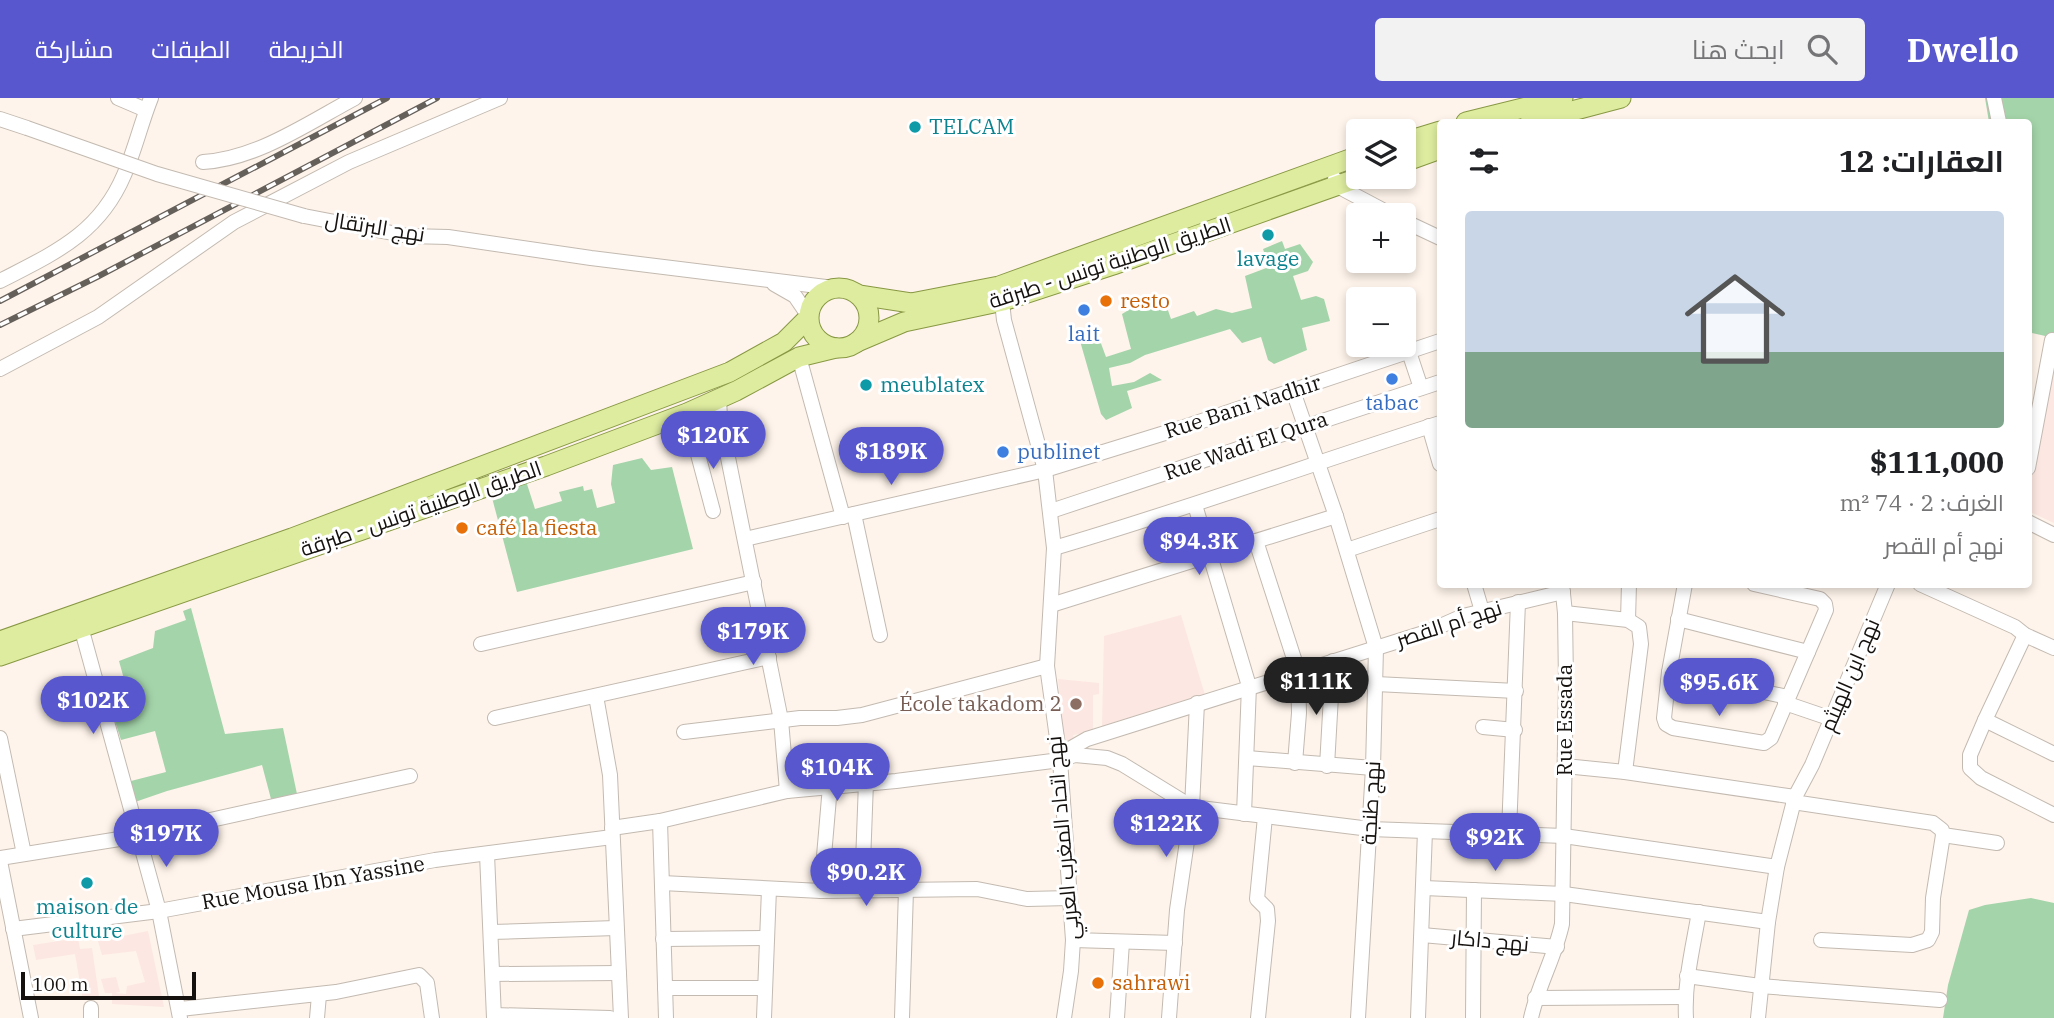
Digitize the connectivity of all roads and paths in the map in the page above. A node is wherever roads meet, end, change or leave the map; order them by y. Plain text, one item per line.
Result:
1 (118, 98) edge
2 (355, 98) edge
3 (500, 98) edge
4 (1563, 98) edge
5 (1621, 98) edge
6 (1994, 98) edge
7 (339, 102) edge
8 (149, 104) edge
9 (0, 119) edge
10 (1478, 119) edge
11 (1541, 119) edge
12 (1998, 119) edge
13 (1437, 132) edge
14 (1416, 138) edge
15 (1437, 150) edge
16 (1416, 158) edge
17 (1346, 160) edge
18 (203, 162) dead end
19 (1329, 165) junction
20 (1346, 182) edge
21 (1338, 185) junction
22 (1368, 203) edge
23 (1416, 227) edge
24 (1437, 237) edge
25 (763, 279) junction
26 (0, 281) edge
27 (834, 288) junction
28 (1001, 294) junction
29 (859, 295) junction
30 (808, 316) junction
31 (2052, 340) dead end
32 (857, 342) junction
33 (1437, 342) edge
34 (836, 348) junction
35 (1416, 350) edge
36 (799, 357) junction
37 (1394, 357) edge
38 (1411, 357) edge
39 (0, 369) edge
40 (1437, 383) edge
41 (1421, 388) junction
42 (1293, 391) junction
43 (719, 398) junction
44 (687, 413) junction
45 (1435, 425) edge
46 (1305, 426) junction
47 (2032, 447) edge
48 (1318, 462) junction
49 (1045, 470) junction
50 (1195, 505) junction
51 (713, 510) dead end
52 (1051, 511) junction
53 (849, 515) junction
54 (1336, 516) junction
55 (1437, 520) edge
56 (2032, 524) edge
57 (2054, 535) edge
58 (746, 539) junction
59 (1256, 541) junction
60 (1054, 548) junction
61 (1347, 550) junction
62 (1211, 555) junction
63 (754, 582) junction
64 (1476, 588) edge
65 (1562, 588) edge
66 (1629, 588) edge
67 (1684, 588) edge
68 (1769, 588) edge
69 (1886, 588) edge
70 (1929, 588) edge
71 (1518, 602) junction
72 (1051, 605) junction
73 (1482, 611) junction
74 (1565, 613) junction
75 (1678, 619) junction
76 (1628, 620) junction
77 (81, 626) junction
78 (880, 635) dead end
79 (2025, 635) junction
80 (0, 641) edge
81 (481, 644) dead end
82 (1376, 648) junction
83 (2054, 648) edge
84 (1808, 652) junction
85 (0, 656) edge
86 (769, 657) junction
87 (1333, 661) junction
88 (1047, 666) junction
89 (1298, 671) junction
90 (1670, 672) junction
91 (1376, 684) junction
92 (1249, 686) junction
93 (1516, 691) junction
94 (596, 696) junction
95 (1787, 700) junction
96 (1197, 703) junction
97 (495, 718) dead end
98 (1832, 719) junction
99 (781, 720) junction
100 (1985, 720) junction
101 (1483, 727) dead end
102 (1514, 730) junction
103 (684, 732) dead end
104 (0, 737) edge
105 (2054, 754) edge
106 (1059, 758) junction
107 (1247, 758) junction
108 (1295, 763) junction
109 (1327, 766) junction
110 (1565, 766) junction
111 (1373, 768) junction
112 (1626, 772) junction
113 (410, 776) dead end
114 (866, 782) junction
115 (830, 786) junction
116 (787, 791) junction
117 (1794, 799) junction
118 (1192, 807) junction
119 (1244, 814) junction
120 (2054, 815) edge
121 (1265, 817) junction
122 (660, 821) junction
123 (1370, 830) junction
124 (1425, 831) junction
125 (1509, 832) junction
126 (612, 833) junction
127 (138, 835) junction
128 (1943, 835) junction
129 (1564, 836) junction
130 (1997, 843) dead end
131 (24, 854) junction
132 (486, 854) junction
133 (0, 859) edge
134 (1777, 867) junction
135 (662, 883) junction
136 (1424, 888) junction
137 (769, 890) junction
138 (862, 890) junction
139 (906, 890) junction
140 (1474, 890) junction
141 (821, 891) junction
142 (1564, 894) junction
143 (1070, 898) junction
144 (159, 911) junction
145 (1699, 912) junction
146 (1768, 922) junction
147 (616, 928) junction
148 (13, 929) junction
149 (491, 932) junction
150 (1422, 935) junction
151 (767, 938) junction
152 (663, 939) junction
153 (1474, 939) junction
154 (1073, 940) junction
155 (1821, 940) dead end
156 (1122, 942) junction
157 (1175, 943) junction
158 (1558, 947) junction
159 (619, 973) junction
160 (493, 974) junction
161 (1687, 976) junction
162 (1760, 986) junction
163 (664, 988) junction
164 (765, 988) junction
165 (319, 995) junction
166 (1685, 997) junction
167 (1535, 998) junction
168 (1940, 1000) dead end
169 (180, 1014) edge
170 (494, 1017) edge
171 (31, 1018) edge
172 (317, 1018) edge
173 (432, 1018) edge
174 (610, 1018) edge
175 (621, 1018) edge
176 (666, 1018) edge
177 (764, 1018) edge
178 (902, 1018) edge
179 (1064, 1018) edge
180 (1117, 1018) edge
181 (1170, 1018) edge
182 (1258, 1018) edge
183 (1358, 1018) edge
184 (1418, 1018) edge
185 (1473, 1018) edge
186 (1531, 1018) edge
187 (1686, 1018) edge
188 (1758, 1018) edge

1 - 8 street
2 - 7 street
3 - 39 street
4 - 10 main road
5 - 11 main road
6 - 12 street
7 - 18 street
8 - 26 street
9 - 25 street, نهج البرتقال, bridge
13 - 14 main road
15 - 16 main road
17 - 19 main road, الطريق الوطنية تونس - طبرقة
19 - 21 street
19 - 28 main road, الطريق الوطنية تونس - طبرقة
20 - 21 main road, الطريق الوطنية تونس - طبرقة
21 - 22 street
21 - 28 main road, الطريق الوطنية تونس - طبرقة
23 - 24 street
25 - 27 street, نهج البرتقال
25 - 30 street, نهج البرتقال
27 - 29 main road
27 - 30 main road
28 - 29 main road, الطريق الوطنية تونس - طبرقة
28 - 32 main road, الطريق الوطنية تونس - طبرقة
28 - 49 street, نهج اتحاد المغرب العربي
29 - 32 main road
30 - 34 main road
30 - 80 main road, الطريق الوطنية تونس - طبرقة
31 - 47 street
32 - 34 main road
33 - 35 street, Rue Bani Nadhir
34 - 36 main road, الطريق الوطنية تونس - طبرقة
36 - 43 main road, الطريق الوطنية تونس - طبرقة
36 - 53 street
37 - 42 street, Rue Bani Nadhir
38 - 41 street
40 - 41 street, Rue Wadi El Qura
41 - 46 street, Rue Wadi El Qura
42 - 46 street, نهج طنجة
42 - 49 street, Rue Bani Nadhir
43 - 44 main road, الطريق الوطنية تونس - طبرقة
43 - 58 street
44 - 51 street
44 - 77 main road, الطريق الوطنية تونس - طبرقة
45 - 48 street
46 - 48 street, نهج طنجة
46 - 52 street, Rue Wadi El Qura
48 - 50 street
48 - 54 street, نهج طنجة
49 - 52 street, نهج اتحاد المغرب العربي
49 - 53 street, Rue Bani Nadhir
50 - 60 street
50 - 62 street
52 - 60 street, نهج اتحاد المغرب العربي
53 - 58 street, Rue Bani Nadhir
53 - 78 street
54 - 59 street
54 - 61 street, نهج طنجة
55 - 61 street
56 - 57 street
58 - 63 street
59 - 62 street
59 - 89 street
60 - 72 street, نهج اتحاد المغرب العربي
61 - 82 street, نهج طنجة
62 - 72 street
62 - 92 street
63 - 81 street
63 - 86 street
64 - 73 street
65 - 71 street, نهج أم القصر
65 - 74 street, Rue Essada
66 - 76 street
67 - 75 street
68 - 84 street
69 - 98 street, نهج ابن الهيثم
70 - 79 street
71 - 73 street, نهج أم القصر
71 - 93 street
72 - 88 street, نهج اتحاد المغرب العربي
73 - 82 street, نهج أم القصر
74 - 76 street
74 - 110 street, Rue Essada
75 - 84 street
75 - 90 street
76 - 112 street
77 - 85 main road, الطريق الوطنية تونس - طبرقة
77 - 127 street
79 - 83 street
79 - 100 street
82 - 87 street, نهج أم القصر
82 - 91 street, نهج طنجة
84 - 95 street
86 - 94 street
86 - 99 street
87 - 89 street, نهج أم القصر
87 - 109 street
88 - 99 street
88 - 106 street, نهج اتحاد المغرب العربي
89 - 92 street, نهج أم القصر
89 - 108 street
90 - 95 street
90 - 95 street
91 - 93 street
91 - 111 street, نهج طنجة
92 - 96 street, نهج أم القصر
92 - 107 street
93 - 102 street
94 - 97 street
94 - 126 street
95 - 98 street
96 - 106 street, نهج أم القصر
96 - 118 street
98 - 117 street, نهج ابن الهيثم
99 - 103 street
99 - 116 street
100 - 105 street
100 - 120 street
101 - 102 street
102 - 125 street
104 - 131 street
106 - 114 street, Rue Mousa Ibn Yassine
106 - 118 street, Rue Mousa Ibn Yassine
106 - 143 street, نهج اتحاد المغرب العربي
107 - 108 street
107 - 119 street
108 - 109 street
109 - 111 street
110 - 112 street
110 - 129 street, Rue Essada
111 - 123 street, نهج طنجة
112 - 117 street
113 - 127 street
114 - 115 street, Rue Mousa Ibn Yassine
114 - 138 street
115 - 116 street, Rue Mousa Ibn Yassine
115 - 141 street
116 - 122 street, Rue Mousa Ibn Yassine
117 - 128 street
117 - 134 street, نهج ابن الهيثم
118 - 119 street
118 - 157 street
119 - 121 street
121 - 123 street
121 - 182 street
122 - 126 street, Rue Mousa Ibn Yassine
122 - 135 street
123 - 124 street
123 - 183 street, نهج طنجة
124 - 125 street
124 - 136 street
125 - 129 street
126 - 132 street, Rue Mousa Ibn Yassine
126 - 147 street
127 - 131 street
127 - 144 street
128 - 130 street
128 - 155 street
129 - 134 street
129 - 142 street, Rue Essada
131 - 133 street
132 - 144 street, Rue Mousa Ibn Yassine
132 - 149 street
133 - 148 street
134 - 146 street, نهج ابن الهيثم
135 - 137 street
135 - 152 street
136 - 140 street
136 - 150 street
137 - 141 street
137 - 151 street
138 - 139 street
138 - 141 street
139 - 143 street
139 - 178 street
140 - 142 street
140 - 153 street
142 - 145 street
142 - 158 street, Rue Essada
143 - 154 street, نهج اتحاد المغرب العربي
144 - 148 street, Rue Mousa Ibn Yassine
144 - 169 street
145 - 146 street
145 - 161 street
146 - 162 street, نهج ابن الهيثم
147 - 149 street
147 - 159 street
148 - 171 street
149 - 160 street
150 - 153 street, نهج داكار
150 - 184 street
151 - 152 street
151 - 164 street
152 - 163 street
153 - 158 street, نهج داكار
153 - 185 street
154 - 156 street
154 - 179 street, نهج اتحاد المغرب العربي
156 - 157 street
156 - 180 street
157 - 181 street
158 - 167 street, Rue Essada
159 - 160 street
159 - 175 street
160 - 170 street
161 - 162 street
161 - 166 street
162 - 168 street
162 - 188 street, نهج ابن الهيثم
163 - 164 street
163 - 176 street
164 - 177 street
165 - 169 street
165 - 172 street
165 - 173 street
166 - 167 street
166 - 187 street
167 - 186 street, Rue Essada
170 - 174 street

